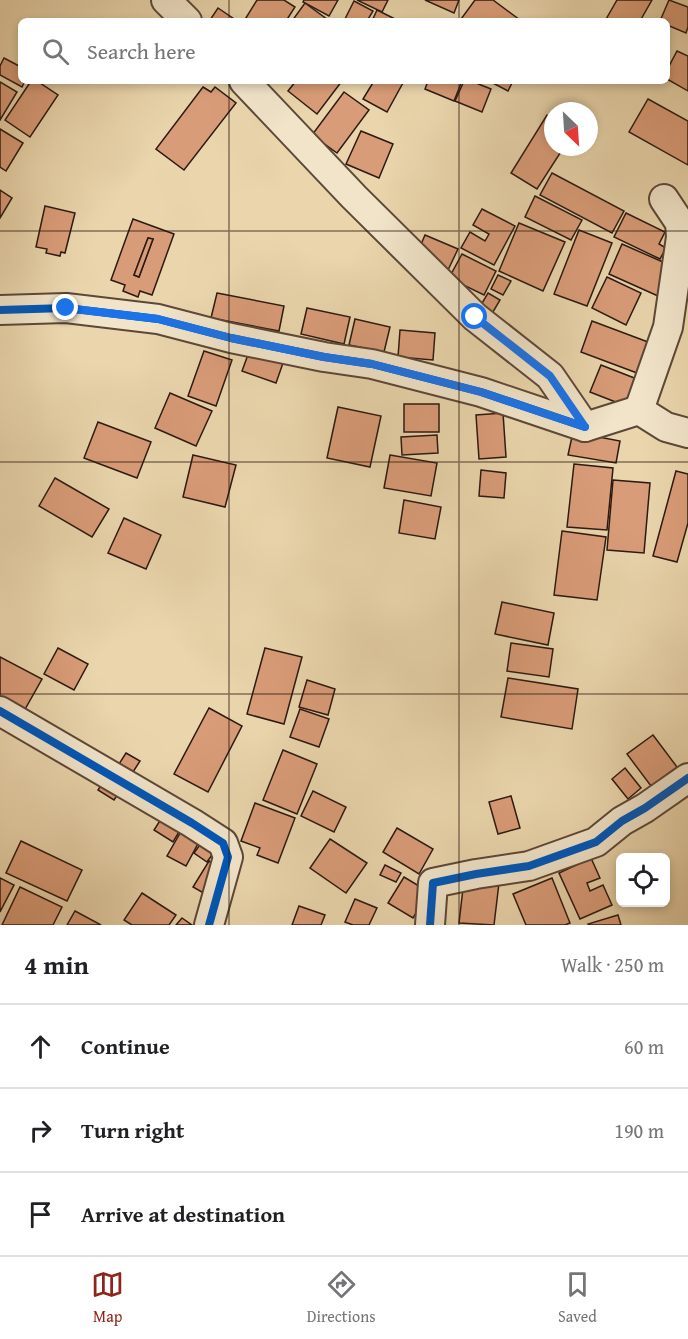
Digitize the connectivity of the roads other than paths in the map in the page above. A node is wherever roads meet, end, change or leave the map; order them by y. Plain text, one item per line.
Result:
1 (166, 0) edge
2 (184, 18) edge
3 (247, 84) edge
4 (664, 199) dead end
5 (0, 310) edge
6 (639, 410) junction
7 (585, 427) junction
8 (688, 432) edge
9 (0, 711) edge
10 (688, 778) edge
11 (209, 925) edge
12 (430, 925) edge

1 - 2 street
3 - 7 street
4 - 6 street
5 - 7 street
6 - 7 street
6 - 8 street
9 - 11 street
10 - 12 street

